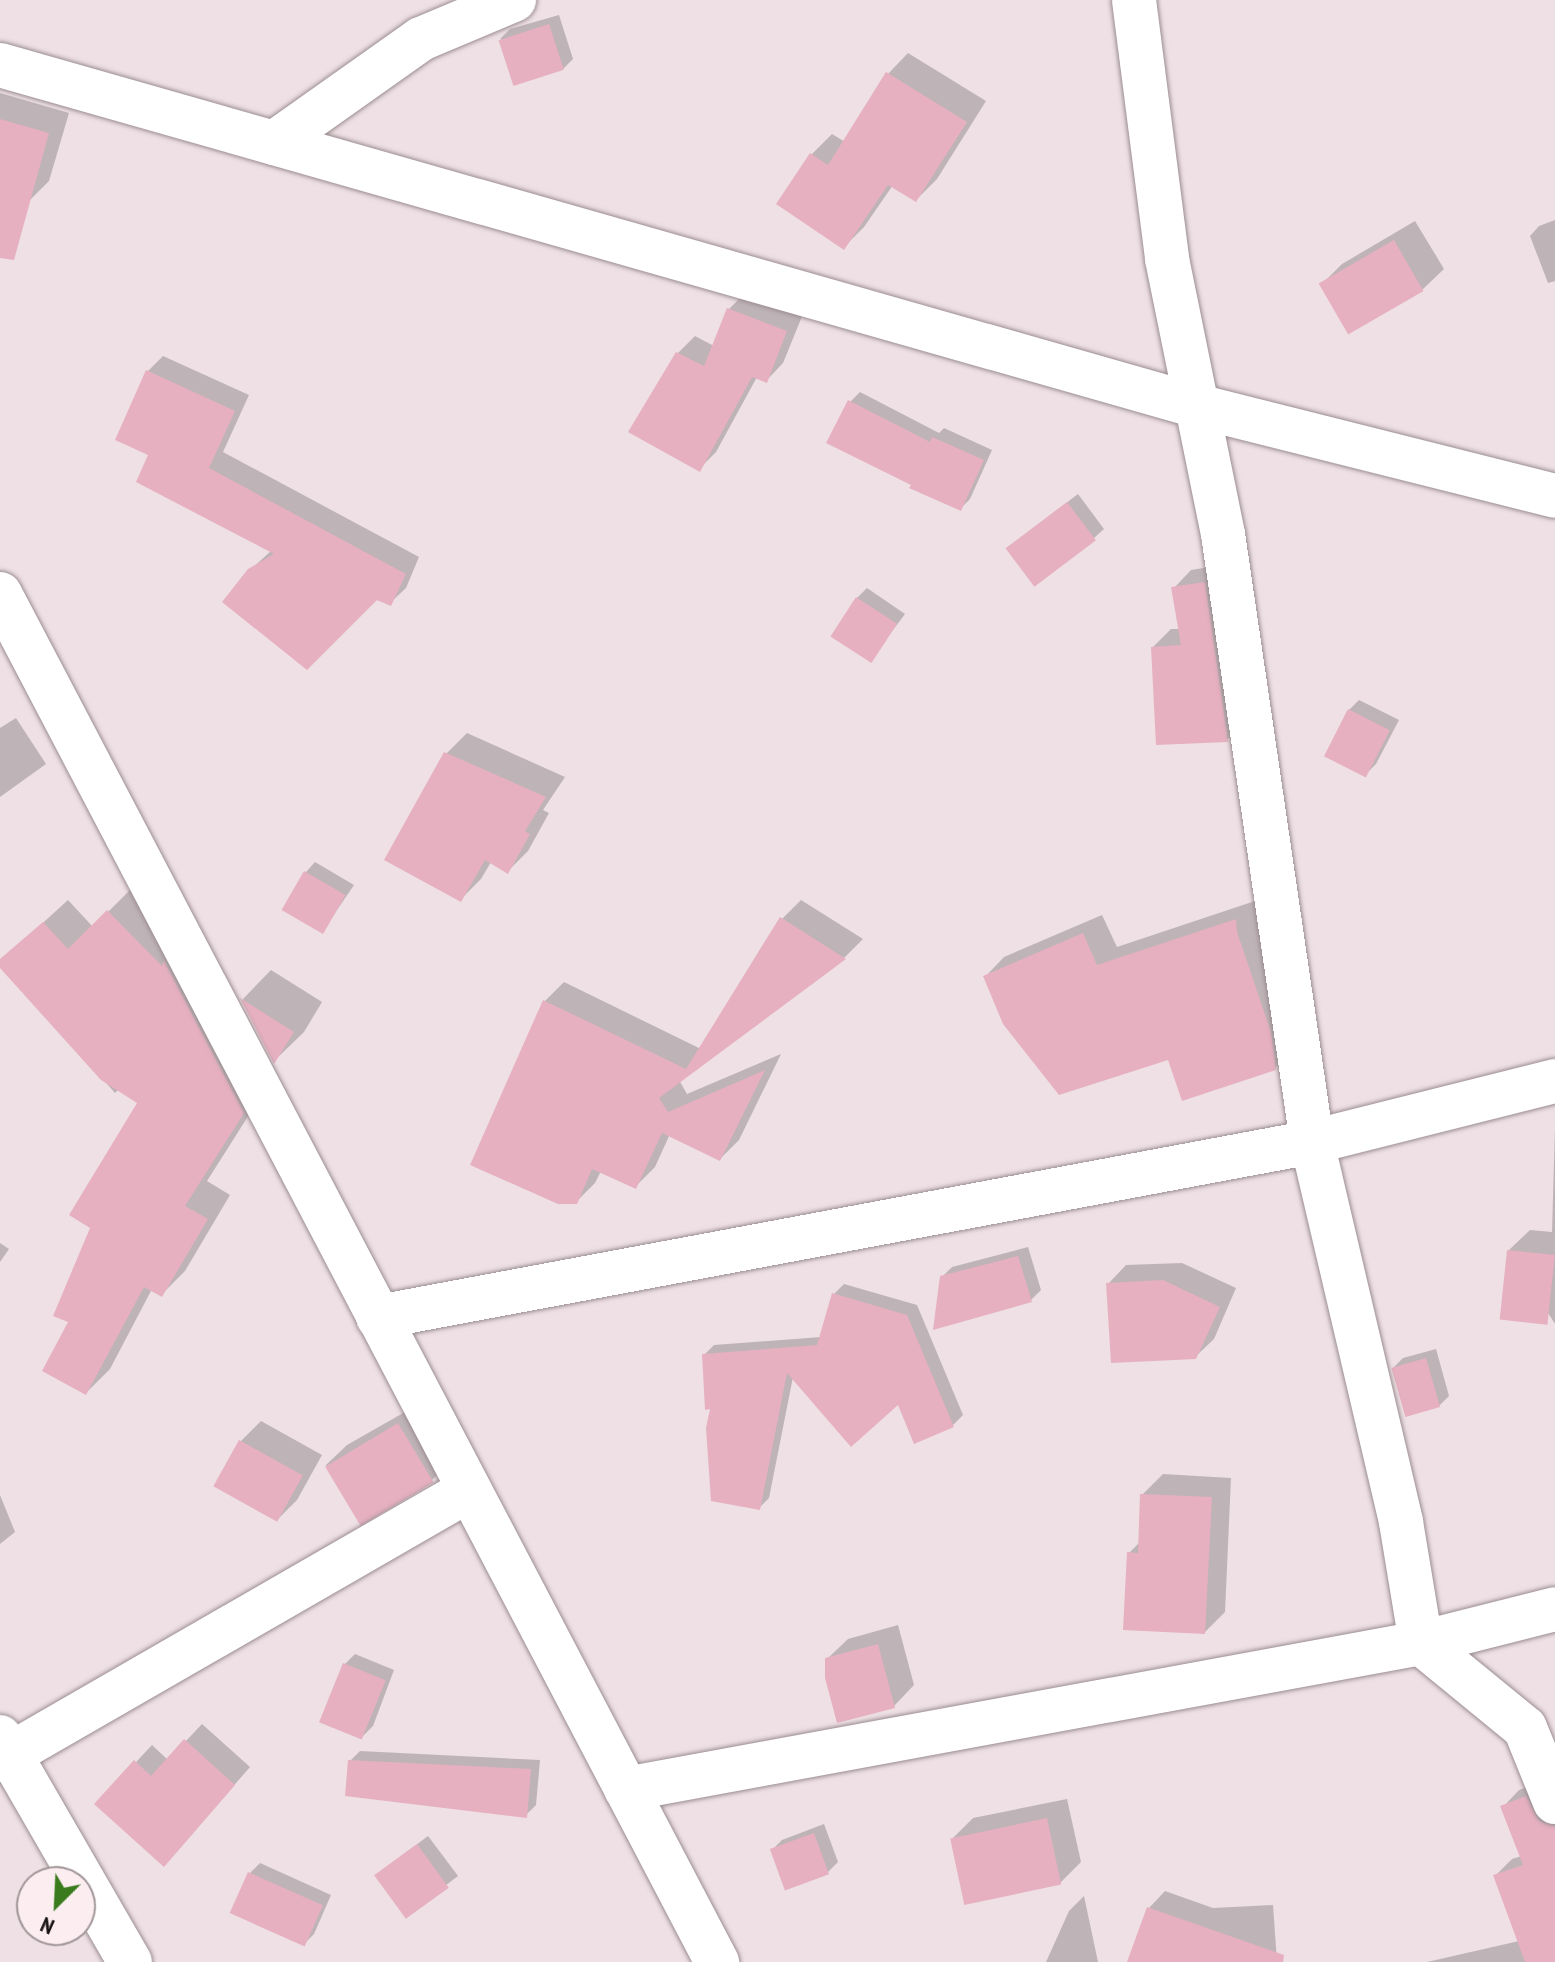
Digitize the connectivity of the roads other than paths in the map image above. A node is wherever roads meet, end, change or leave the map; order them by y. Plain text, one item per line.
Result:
1 (514, 0) edge
2 (1134, 0) edge
3 (0, 65) edge
4 (274, 143) junction
5 (1197, 406) junction
6 (1555, 496) edge
7 (0, 594) edge
8 (1555, 1081) edge
9 (1312, 1142) junction
10 (378, 1317) junction
11 (469, 1490) junction
12 (1555, 1609) edge
13 (1421, 1643) junction
14 (3, 1751) edge
15 (626, 1789) junction
16 (1555, 1802) edge
17 (130, 1962) edge
18 (717, 1962) edge

1 - 4 street
2 - 5 street
3 - 4 street
4 - 5 street
5 - 6 street
5 - 9 street
7 - 10 street
8 - 9 street
9 - 10 street
9 - 13 street
10 - 11 street
11 - 14 street
11 - 15 street
12 - 13 street
13 - 15 street
13 - 16 street
14 - 17 street
15 - 18 street

